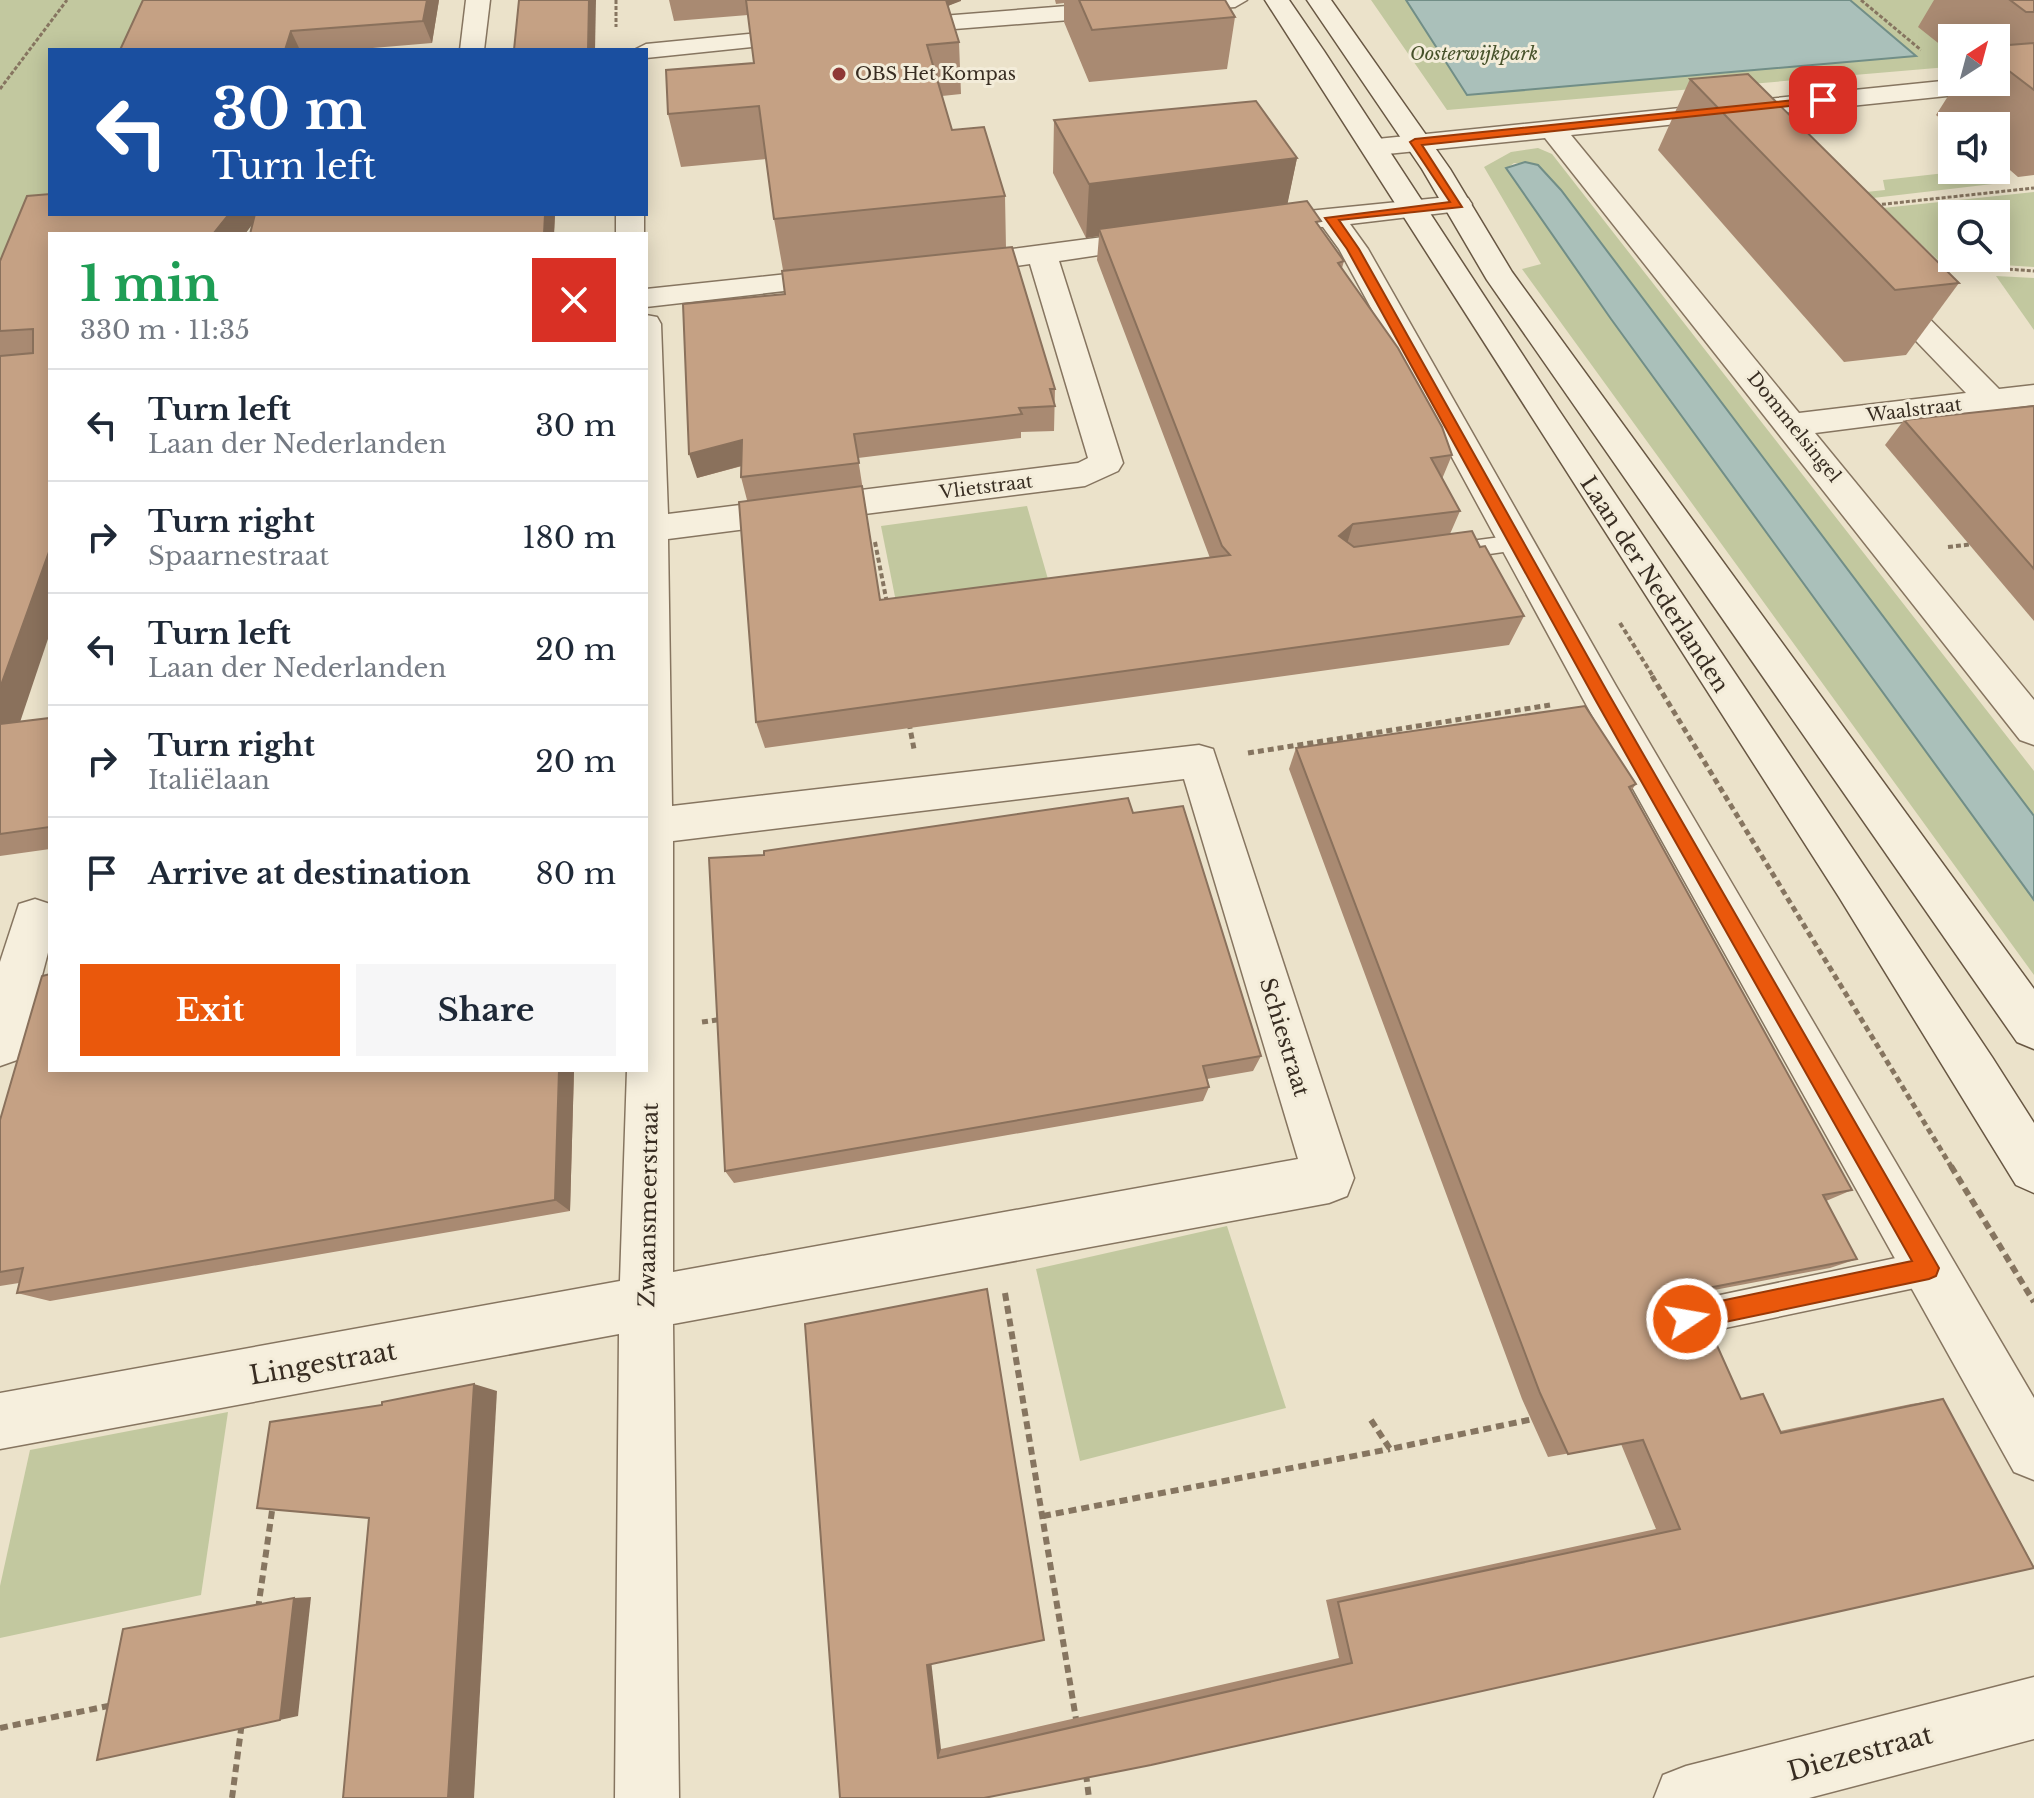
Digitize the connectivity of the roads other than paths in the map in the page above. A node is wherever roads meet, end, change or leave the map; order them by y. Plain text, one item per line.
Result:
1 (478, 0) edge
2 (1235, 0) edge
3 (1277, 0) edge
4 (1319, 0) edge
5 (1012, 7) edge
6 (861, 30) edge
7 (831, 33) edge
8 (472, 48) edge
9 (648, 51) edge
10 (2034, 79) edge
11 (1709, 111) junction
12 (1551, 128) junction
13 (1731, 133) edge
14 (1415, 142) junction
15 (1377, 147) junction
16 (1458, 204) junction
17 (1412, 209) junction
18 (1331, 218) junction
19 (1285, 222) edge
20 (1178, 235) edge
21 (1043, 257) junction
22 (932, 268) edge
23 (1863, 269) edge
24 (868, 275) edge
25 (648, 298) edge
26 (2034, 395) edge
27 (1991, 400) junction
28 (1793, 425) junction
29 (648, 529) edge
30 (1516, 543) junction
31 (1422, 555) edge
32 (2034, 729) edge
33 (648, 827) edge
34 (28, 918) edge
35 (2034, 1027) edge
36 (0, 1044) edge
37 (2034, 1168) edge
38 (1929, 1268) junction
39 (646, 1305) junction
40 (1687, 1319) edge
41 (0, 1421) edge
42 (2034, 1452) edge
43 (2034, 1708) edge
44 (647, 1798) edge
45 (1686, 1798) edge

1 - 8 street
2 - 5 street
3 - 15 street, Laan der Nederlanden
4 - 14 street
5 - 6 street
7 - 9 street
10 - 11 street
11 - 12 street
11 - 13 street
12 - 14 street
12 - 28 street, Dommelsingel
14 - 15 street
14 - 16 street
15 - 17 street, Laan der Nederlanden
16 - 17 street
16 - 35 street
17 - 18 street
17 - 37 street, Laan der Nederlanden
18 - 19 street
18 - 30 street
20 - 21 street
21 - 22 street
21 - 29 street, Vlietstraat
23 - 27 street
24 - 25 street
26 - 27 street, Waalstraat
27 - 28 street, Waalstraat
28 - 32 street, Dommelsingel
29 - 33 street, Zwaansmeerstraat
30 - 31 lane
30 - 38 street
33 - 39 street, Zwaansmeerstraat
33 - 39 street, Schiestraat
34 - 36 street
38 - 40 lane
38 - 42 street
39 - 41 street, Lingestraat
39 - 44 street, Zwaansmeerstraat
43 - 45 street, Diezestraat

